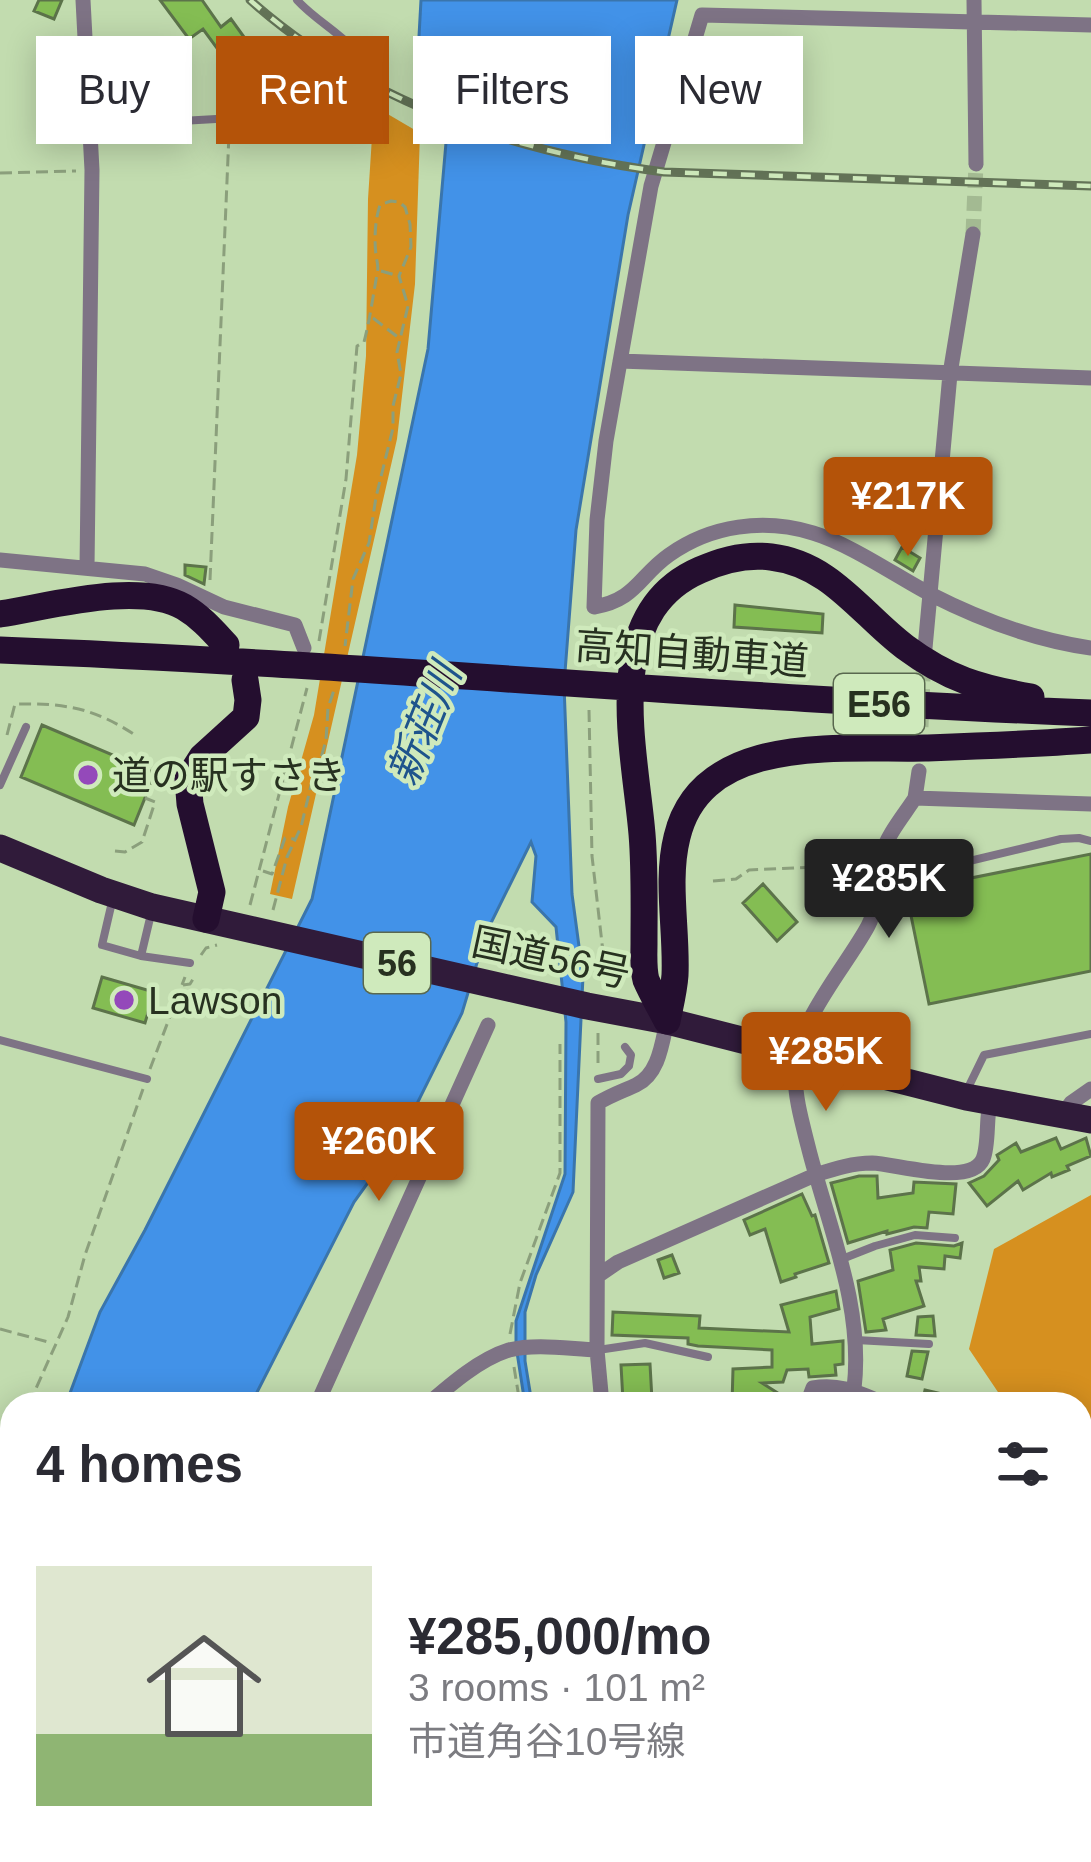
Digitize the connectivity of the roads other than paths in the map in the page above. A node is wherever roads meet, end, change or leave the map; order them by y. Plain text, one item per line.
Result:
1 (83, 0) edge
2 (297, 0) edge
3 (974, 0) edge
4 (974, 22) junction
5 (1091, 25) edge
6 (85, 36) edge
7 (192, 120) edge
8 (91, 144) edge
9 (976, 164) tunnel mouth
10 (973, 234) tunnel mouth
11 (620, 361) junction
12 (950, 374) junction
13 (1091, 378) edge
14 (0, 560) edge
15 (87, 568) junction
16 (930, 595) junction
17 (0, 614) edge
18 (226, 645) dead end
19 (925, 647) tunnel mouth
20 (1091, 648) edge
21 (0, 650) edge
22 (303, 662) junction
23 (244, 680) dead end
24 (1091, 699) edge
25 (1091, 713) edge
26 (26, 728) dead end
27 (1091, 740) edge
28 (919, 772) tunnel mouth
29 (0, 785) edge
30 (915, 798) junction
31 (1091, 804) edge
32 (1091, 841) edge
33 (2, 855) edge
34 (880, 872) junction
35 (114, 895) junction
36 (152, 907) junction
37 (207, 920) junction
38 (141, 956) junction
39 (190, 963) road end
40 (667, 1021) junction
41 (488, 1025) dead end
42 (1091, 1034) edge
43 (0, 1040) edge
44 (625, 1047) dead end
45 (797, 1054) junction
46 (147, 1079) road end
47 (598, 1079) road end
48 (1091, 1089) edge
49 (978, 1099) junction
50 (1061, 1116) junction
51 (1091, 1120) edge
52 (815, 1174) junction
53 (955, 1238) dead end
54 (841, 1260) junction
55 (599, 1275) junction
56 (856, 1340) junction
57 (929, 1344) dead end
58 (597, 1350) junction
59 (708, 1357) dead end
60 (854, 1389) junction
61 (322, 1392) edge
62 (444, 1392) edge
63 (601, 1392) edge
64 (812, 1392) edge
65 (860, 1392) edge

1 - 6 street
2 - 7 lane
3 - 4 street
4 - 5 street
4 - 9 street
4 - 11 street
8 - 15 street
10 - 12 street
11 - 12 street
11 - 16 street
12 - 13 street
12 - 16 street
14 - 15 street
15 - 22 street
16 - 19 street
16 - 20 street
17 - 18 highway
21 - 22 highway, E56
22 - 25 highway, 高知自動車道 / E56
23 - 37 highway
24 - 40 highway
26 - 29 lane
27 - 40 highway
28 - 30 street
30 - 31 street
30 - 34 street
32 - 34 lane
33 - 35 highway, 国道56号 / 56
34 - 45 street
35 - 36 highway, 国道56号 / 56
35 - 38 lane
36 - 37 highway, 国道56号 / 56
36 - 38 lane
37 - 40 highway, 国道56号 / 56
38 - 39 lane
40 - 45 highway, 国道56号 / 56
40 - 55 street
41 - 61 street
42 - 49 lane
43 - 46 lane
44 - 47 lane
45 - 49 highway, 国道56号 / 56
45 - 52 street
48 - 50 street
49 - 50 highway, 国道56号 / 56
49 - 52 street
50 - 51 highway, 国道56号 / 56
52 - 54 street
52 - 55 street
53 - 54 lane
54 - 56 street
55 - 58 street
56 - 57 lane
56 - 60 street
58 - 59 lane
58 - 62 street
58 - 63 street
60 - 64 street
60 - 65 street

